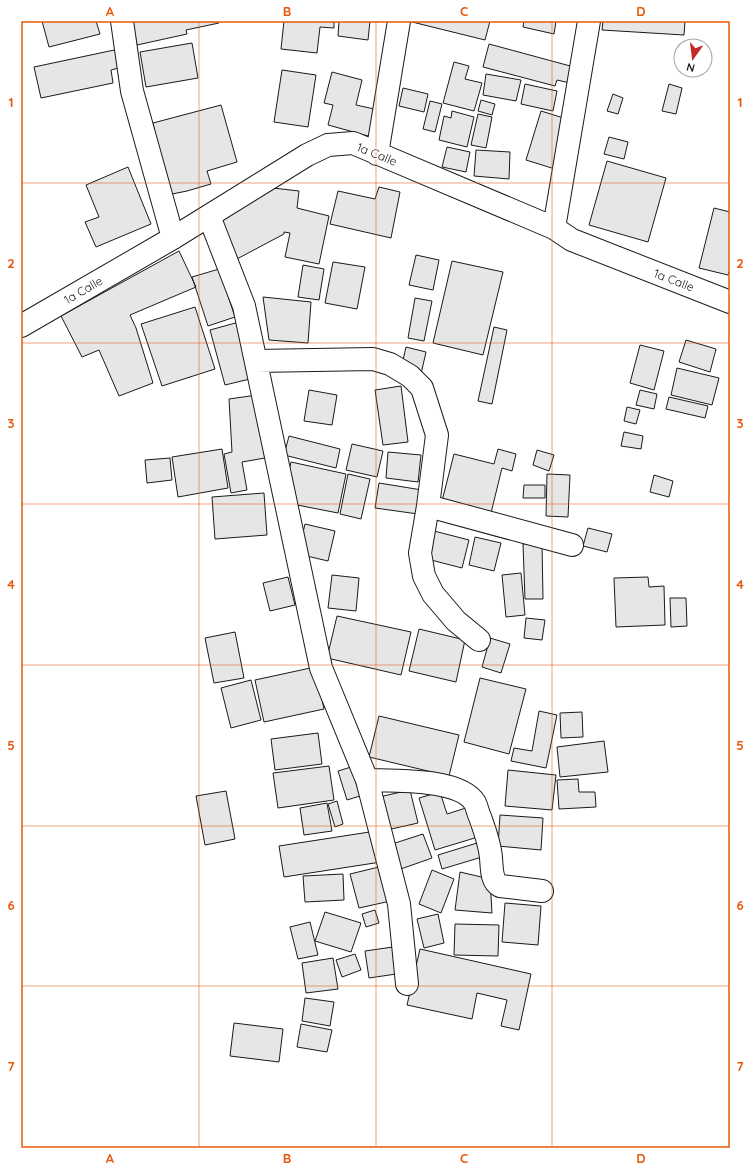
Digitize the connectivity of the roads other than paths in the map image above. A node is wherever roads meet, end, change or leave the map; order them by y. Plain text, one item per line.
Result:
1 (122, 21) edge
2 (400, 21) edge
3 (589, 21) edge
4 (377, 154) junction
5 (209, 216) junction
6 (554, 228) junction
7 (173, 238) junction
8 (730, 302) edge
9 (21, 326) edge
10 (256, 361) junction
11 (428, 506) junction
12 (572, 545) dead end
13 (479, 640) dead end
14 (367, 780) junction
15 (542, 891) dead end
16 (408, 984) dead end

1 - 7 street
2 - 4 street
3 - 6 street
4 - 5 street, 1a Calle
4 - 6 street, 1a Calle
5 - 7 street, 1a Calle
5 - 10 street
6 - 8 street, 1a Calle
7 - 9 street, 1a Calle
10 - 11 street
10 - 14 street
11 - 12 street
11 - 13 street
14 - 15 street
14 - 16 street

